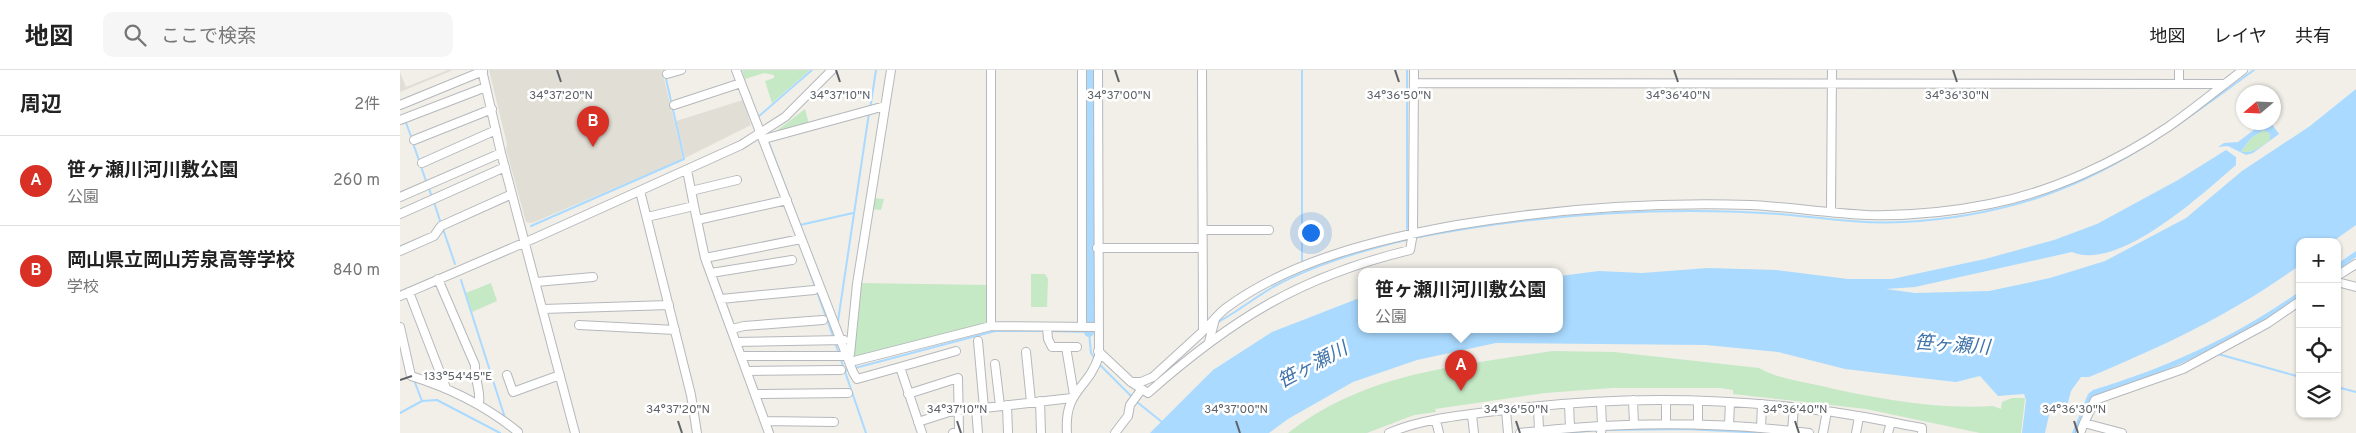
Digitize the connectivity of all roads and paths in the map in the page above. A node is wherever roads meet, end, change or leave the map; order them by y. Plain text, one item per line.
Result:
1 (482, 70) edge
2 (681, 70) edge
3 (736, 70) edge
4 (832, 70) edge
5 (891, 70) edge
6 (991, 70) edge
7 (1082, 70) edge
8 (1098, 70) edge
9 (1202, 70) edge
10 (1414, 70) edge
11 (1832, 70) edge
12 (2179, 70) edge
13 (2243, 70) edge
14 (667, 74) dead end
15 (1832, 81) junction
16 (2179, 82) junction
17 (741, 83) junction
18 (1414, 83) junction
19 (2224, 84) junction
20 (486, 87) junction
21 (400, 105) edge
22 (674, 105) dead end
23 (885, 106) junction
24 (492, 109) junction
25 (402, 118) edge
26 (496, 130) junction
27 (762, 136) junction
28 (414, 140) dead end
29 (501, 153) junction
30 (422, 163) dead end
31 (505, 168) junction
32 (687, 170) junction
33 (737, 180) dead end
34 (640, 191) junction
35 (692, 191) junction
36 (512, 194) junction
37 (400, 197) edge
38 (784, 201) junction
39 (694, 206) junction
40 (1831, 211) junction
41 (400, 214) edge
42 (647, 217) junction
43 (698, 220) junction
44 (1203, 230) junction
45 (1269, 230) dead end
46 (1413, 237) junction
47 (799, 240) junction
48 (526, 242) junction
49 (1097, 248) junction
50 (1197, 248) dead end
51 (400, 251) edge
52 (705, 258) junction
53 (792, 260) dead end
54 (2356, 264) edge
55 (711, 273) junction
56 (593, 277) dead end
57 (438, 279) junction
58 (536, 282) junction
59 (2356, 282) edge
60 (2341, 283) edge
61 (2356, 287) edge
62 (814, 290) dead end
63 (409, 292) junction
64 (400, 296) edge
65 (1089, 298) junction
66 (721, 299) junction
67 (2296, 304) edge
68 (669, 305) junction
69 (543, 309) junction
70 (1215, 319) junction
71 (823, 320) dead end
72 (579, 325) dead end
73 (994, 326) junction
74 (400, 327) edge
75 (1089, 327) junction
76 (732, 329) junction
77 (675, 330) junction
78 (1048, 330) junction
79 (1203, 331) junction
80 (851, 335) junction
81 (836, 339) junction
82 (978, 341) dead end
83 (736, 342) junction
84 (1209, 342) junction
85 (1066, 347) junction
86 (1077, 347) dead end
87 (956, 351) dead end
88 (1026, 352) dead end
89 (741, 356) junction
90 (1098, 357) junction
91 (847, 361) junction
92 (995, 364) dead end
93 (900, 367) junction
94 (841, 370) dead end
95 (747, 371) junction
96 (507, 375) dead end
97 (560, 375) junction
98 (1131, 382) junction
99 (446, 388) junction
100 (1139, 392) junction
101 (848, 393) dead end
102 (755, 394) junction
103 (908, 394) junction
104 (1073, 396) junction
105 (1633, 400) junction
106 (1666, 400) junction
107 (1698, 400) junction
108 (1040, 401) junction
109 (1031, 402) junction
110 (1601, 402) junction
111 (1730, 402) junction
112 (479, 403) junction
113 (1569, 404) junction
114 (1762, 404) junction
115 (1003, 406) junction
116 (1538, 406) junction
117 (1794, 407) junction
118 (980, 408) junction
119 (958, 410) junction
120 (1506, 410) junction
121 (1827, 411) junction
122 (1472, 415) junction
123 (1859, 416) junction
124 (765, 421) junction
125 (1436, 421) junction
126 (834, 422) dead end
127 (918, 422) junction
128 (1891, 422) junction
129 (1634, 424) junction
130 (1666, 424) junction
131 (1729, 426) junction
132 (2082, 427) edge
133 (1570, 428) junction
134 (1692, 428) edge
135 (1761, 428) junction
136 (1403, 430) edge
137 (1601, 430) edge
138 (1792, 431) junction
139 (518, 432) edge
140 (1535, 432) edge
141 (575, 433) edge
142 (697, 433) edge
143 (769, 433) edge
144 (922, 433) edge
145 (953, 433) edge
146 (978, 433) edge
147 (1008, 433) edge
148 (1041, 433) edge
149 (1067, 433) edge
150 (1115, 433) edge
151 (1389, 433) edge
152 (1439, 433) edge
153 (1474, 433) edge
154 (1508, 433) edge
155 (1521, 433) edge
156 (1809, 433) edge
157 (1824, 433) edge
158 (1856, 433) edge
159 (1888, 433) edge
160 (1922, 433) edge
161 (2122, 433) edge

1 - 20 street
1 - 21 street
2 - 14 street
3 - 17 street
4 - 27 street
5 - 23 street
6 - 73 street
7 - 65 street
8 - 49 street
9 - 44 street
10 - 18 street
11 - 15 street
12 - 16 street
13 - 19 street
15 - 16 street
15 - 18 street
15 - 40 street
16 - 19 street
17 - 22 street
17 - 27 street
18 - 46 street
19 - 40 street
20 - 24 street
20 - 25 street
23 - 27 street
23 - 80 street
24 - 26 street
24 - 28 street
26 - 29 street
26 - 30 street
27 - 32 street
27 - 38 street
29 - 31 street
29 - 37 street
31 - 36 street
31 - 41 street
32 - 34 street
32 - 35 street
33 - 35 street
34 - 42 street
34 - 48 street
35 - 39 street
36 - 48 street
36 - 51 street
38 - 43 street
38 - 47 street
39 - 42 street
39 - 43 street
40 - 46 street
42 - 68 street
43 - 52 street
44 - 45 street
44 - 79 street
46 - 70 street
46 - 84 street
47 - 52 street
47 - 81 street
48 - 57 street
48 - 58 street
49 - 50 street
49 - 65 street
52 - 55 street
53 - 55 street
54 - 59 street
55 - 66 street
56 - 58 street
57 - 63 street
57 - 112 street
58 - 69 street
60 - 61 street
62 - 66 street
63 - 64 street
63 - 99 street
65 - 75 street
65 - 75 street
66 - 76 street
67 - 132 street
68 - 69 street
68 - 77 street
69 - 97 street
70 - 79 street
70 - 84 street
71 - 76 street
72 - 77 street
73 - 78 street
73 - 91 street
74 - 99 street
75 - 78 street
75 - 90 street
76 - 83 street
77 - 142 street
78 - 85 street
79 - 98 street
80 - 81 street
80 - 91 street
81 - 83 street
81 - 91 street
82 - 118 street
83 - 89 street
84 - 100 street
85 - 86 street
85 - 104 street
87 - 93 street
88 - 109 street
89 - 91 street
89 - 95 street
90 - 98 street
90 - 104 street
91 - 93 street
92 - 115 street
93 - 103 street
94 - 95 street
95 - 102 street
96 - 97 street
97 - 141 street
98 - 100 street
99 - 112 street
100 - 150 street
101 - 102 street
102 - 124 street
103 - 119 street
103 - 127 street
104 - 108 street
104 - 149 street
105 - 106 street
105 - 110 street
105 - 129 street
106 - 107 street
106 - 130 street
107 - 111 street
107 - 134 street
108 - 109 street
108 - 148 street
109 - 115 street
110 - 113 street
110 - 137 street
111 - 114 street
111 - 131 street
112 - 139 street
113 - 116 street
113 - 133 street
114 - 117 street
114 - 135 street
115 - 118 street
115 - 147 street
116 - 120 street
116 - 140 street
117 - 121 street
117 - 138 street
118 - 119 street
118 - 146 street
119 - 127 street
119 - 145 street
120 - 122 street
120 - 154 street
121 - 123 street
121 - 157 street
122 - 125 street
122 - 153 street
123 - 128 street
123 - 158 street
124 - 126 street
124 - 143 street
125 - 136 street
125 - 152 street
127 - 144 street
128 - 159 street
128 - 160 street
129 - 130 street
129 - 137 street
130 - 134 street
131 - 134 street
131 - 135 street
132 - 161 street
133 - 137 street
133 - 140 street
135 - 138 street
136 - 151 street
138 - 156 street
140 - 155 street

